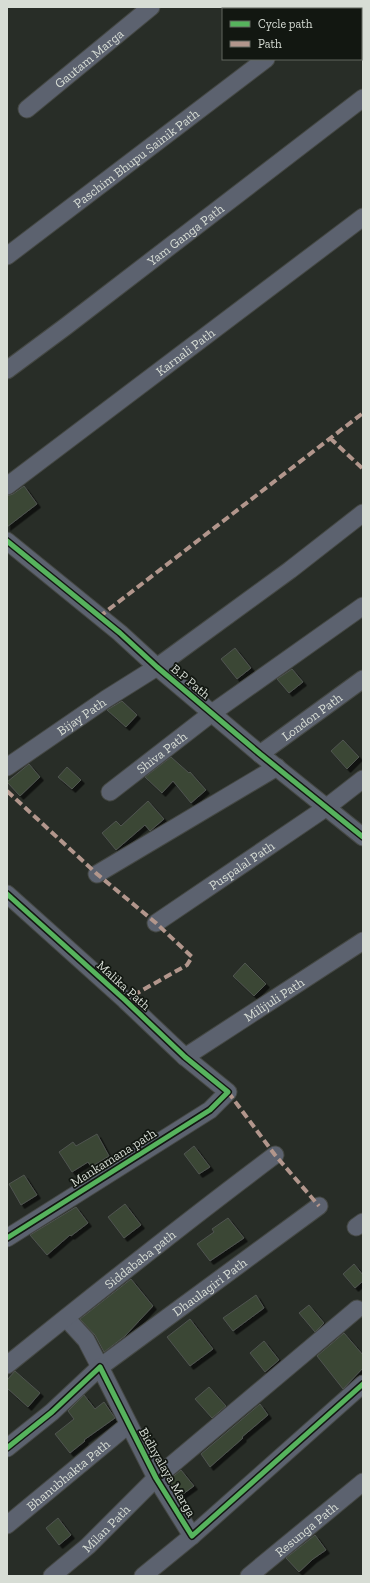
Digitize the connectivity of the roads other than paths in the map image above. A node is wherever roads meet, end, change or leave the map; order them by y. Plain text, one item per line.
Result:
1 (151, 7) edge
2 (265, 60) edge
3 (363, 98) edge
4 (27, 109) dead end
5 (363, 217) edge
6 (7, 256) edge
7 (7, 370) edge
8 (7, 486) edge
9 (363, 513) edge
10 (7, 541) edge
11 (363, 606) edge
12 (156, 667) junction
13 (363, 679) edge
14 (212, 713) junction
15 (260, 754) junction
16 (7, 767) edge
17 (277, 767) junction
18 (363, 779) edge
19 (110, 792) dead end
20 (327, 807) junction
21 (363, 837) edge
22 (97, 874) dead end
23 (7, 894) edge
24 (156, 923) dead end
25 (363, 941) edge
26 (185, 1057) junction
27 (228, 1092) joint
28 (275, 1155) dead end
29 (319, 1206) dead end
30 (7, 1238) edge
31 (356, 1310) dead end
32 (66, 1318) junction
33 (7, 1365) edge
34 (100, 1368) junction
35 (363, 1384) edge
36 (128, 1425) junction
37 (7, 1448) edge
38 (156, 1478) junction
39 (363, 1482) edge
40 (7, 1525) edge
41 (192, 1536) junction
42 (52, 1576) edge
43 (143, 1576) edge
44 (249, 1576) edge

1 - 4 street, Gautam Marga
2 - 6 street, Paschim Bhupu Sainik Path
3 - 7 street, Yam Ganga Path
5 - 8 street, Karnali Path
9 - 12 street, Bijay Path
10 - 12 street, B.P Path
11 - 14 street, Shiva Path
12 - 14 street, B.P Path
12 - 16 street, Bijay Path
13 - 15 street, London Path
14 - 15 street, B.P Path
14 - 19 street, Shiva Path
15 - 17 street, B.P Path
17 - 20 street, B.P Path
17 - 22 street
18 - 20 street, Puspalal Path
20 - 21 street, B.P Path
20 - 24 street, Puspalal Path
23 - 26 street, Malika Path
25 - 26 street, Milijuli Path
26 - 27 street, Malika Path
27 - 30 street, Mankamana path
28 - 32 street, Siddababa path
29 - 34 street, Dhaulagiri Path
31 - 38 street, Milan Path
32 - 33 street, Siddababa path
32 - 34 street, Bidhyalaya Marga
34 - 36 street, Bidhyalaya Marga
34 - 37 street
35 - 41 street, Bidhyalaya Marga
36 - 38 street, Bidhyalaya Marga
36 - 40 street, Bhanubhakta Path
38 - 41 street, Bidhyalaya Marga
38 - 42 street, Milan Path
39 - 44 street, Resunga Path
41 - 43 street, Bidhyalaya Marga

